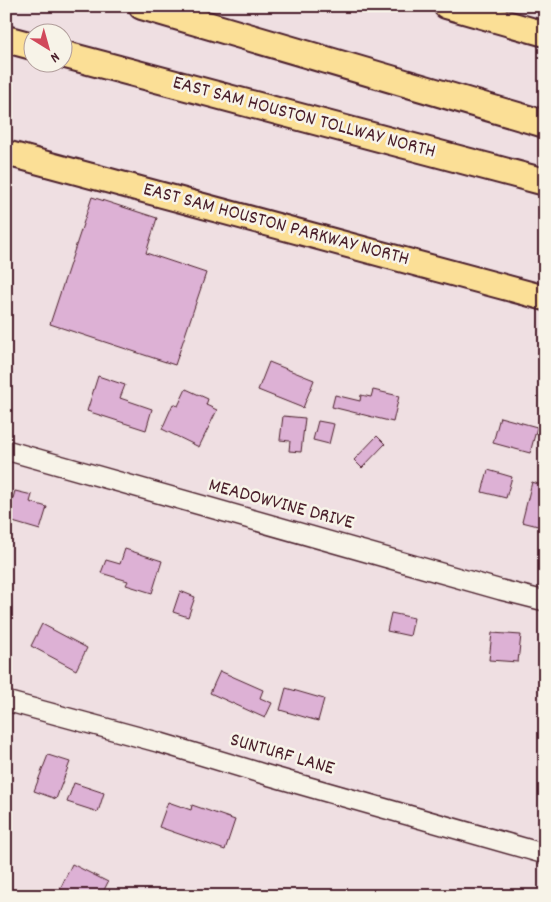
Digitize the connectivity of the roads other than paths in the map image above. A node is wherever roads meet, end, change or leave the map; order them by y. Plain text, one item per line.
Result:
1 (142, 6) edge
2 (446, 6) edge
3 (545, 34) edge
4 (6, 39) edge
5 (22, 43) edge
6 (72, 57) edge
7 (545, 124) edge
8 (6, 153) edge
9 (545, 182) edge
10 (545, 298) edge
11 (6, 450) edge
12 (545, 601) edge
13 (6, 701) edge
14 (545, 854) edge

1 - 7 highway
2 - 3 main road
4 - 5 highway
6 - 9 highway, EAST SAM HOUSTON TOLLWAY NORTH
8 - 10 main road, EAST SAM HOUSTON PARKWAY NORTH
11 - 12 street, MEADOWVINE DRIVE
13 - 14 street, SUNTURF LANE

